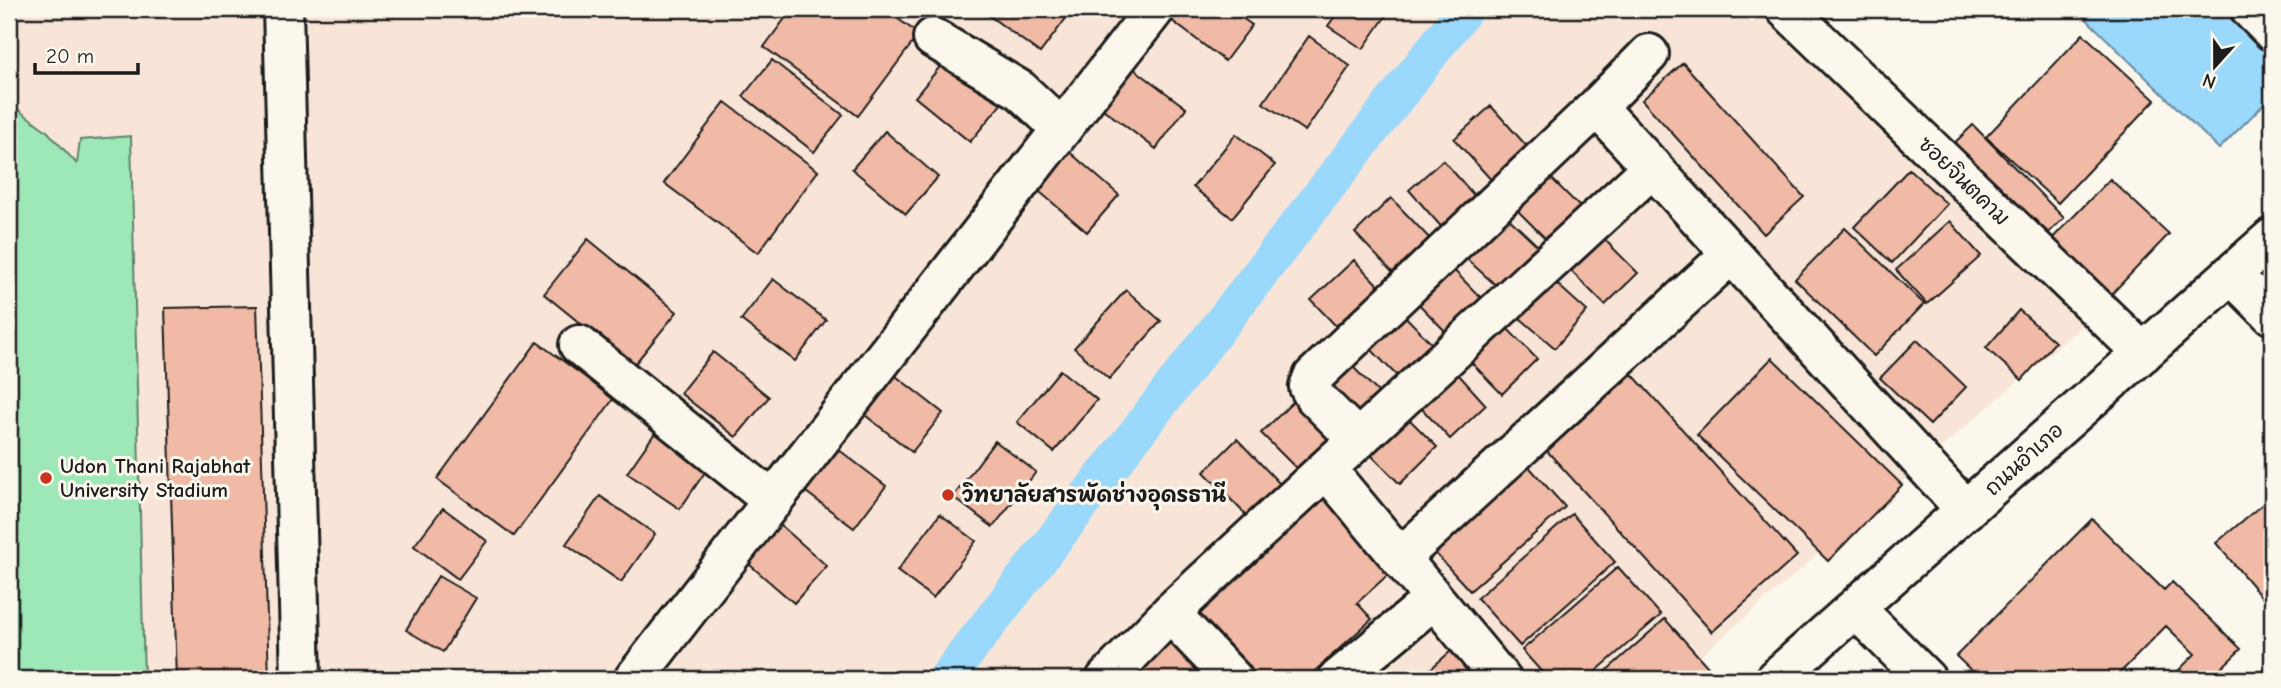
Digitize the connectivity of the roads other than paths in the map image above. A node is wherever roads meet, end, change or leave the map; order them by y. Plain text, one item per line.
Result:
1 (283, 9) edge
2 (1155, 9) edge
3 (1786, 9) edge
4 (2250, 9) edge
5 (2272, 31) edge
6 (933, 38) dead end
7 (1649, 54) dead end
8 (1597, 107) junction
9 (1062, 129) junction
10 (1653, 167) junction
11 (2272, 238) edge
12 (1731, 254) junction
13 (2231, 274) junction
14 (2272, 315) edge
15 (579, 345) dead end
16 (2143, 353) junction
17 (1359, 440) junction
18 (1327, 470) junction
19 (773, 500) junction
20 (1966, 510) junction
21 (1400, 558) junction
22 (1434, 599) junction
23 (1855, 608) junction
24 (1170, 613) junction
25 (301, 679) edge
26 (634, 679) edge
27 (1106, 679) edge
28 (1233, 679) edge
29 (1338, 679) edge
30 (1501, 679) edge
31 (1775, 679) edge
32 (1926, 679) edge

1 - 25 street
2 - 9 street
3 - 16 street, ซอยจินตคาม
4 - 5 street
6 - 9 street
7 - 8 street
8 - 10 street
8 - 17 street
9 - 19 street
10 - 12 street
10 - 17 street
11 - 13 street, ถนนอำเภอ
12 - 20 street
12 - 21 street
13 - 14 street
13 - 16 street, ถนนอำเภอ
15 - 19 street
16 - 20 street, ถนนอำเภอ
17 - 18 street
18 - 21 street
18 - 24 street
19 - 26 street
20 - 23 street, ถนนอำเภอ
21 - 22 street
22 - 29 street
22 - 30 street
23 - 31 street, ถนนอำเภอ
23 - 32 street
24 - 27 street
24 - 28 street

